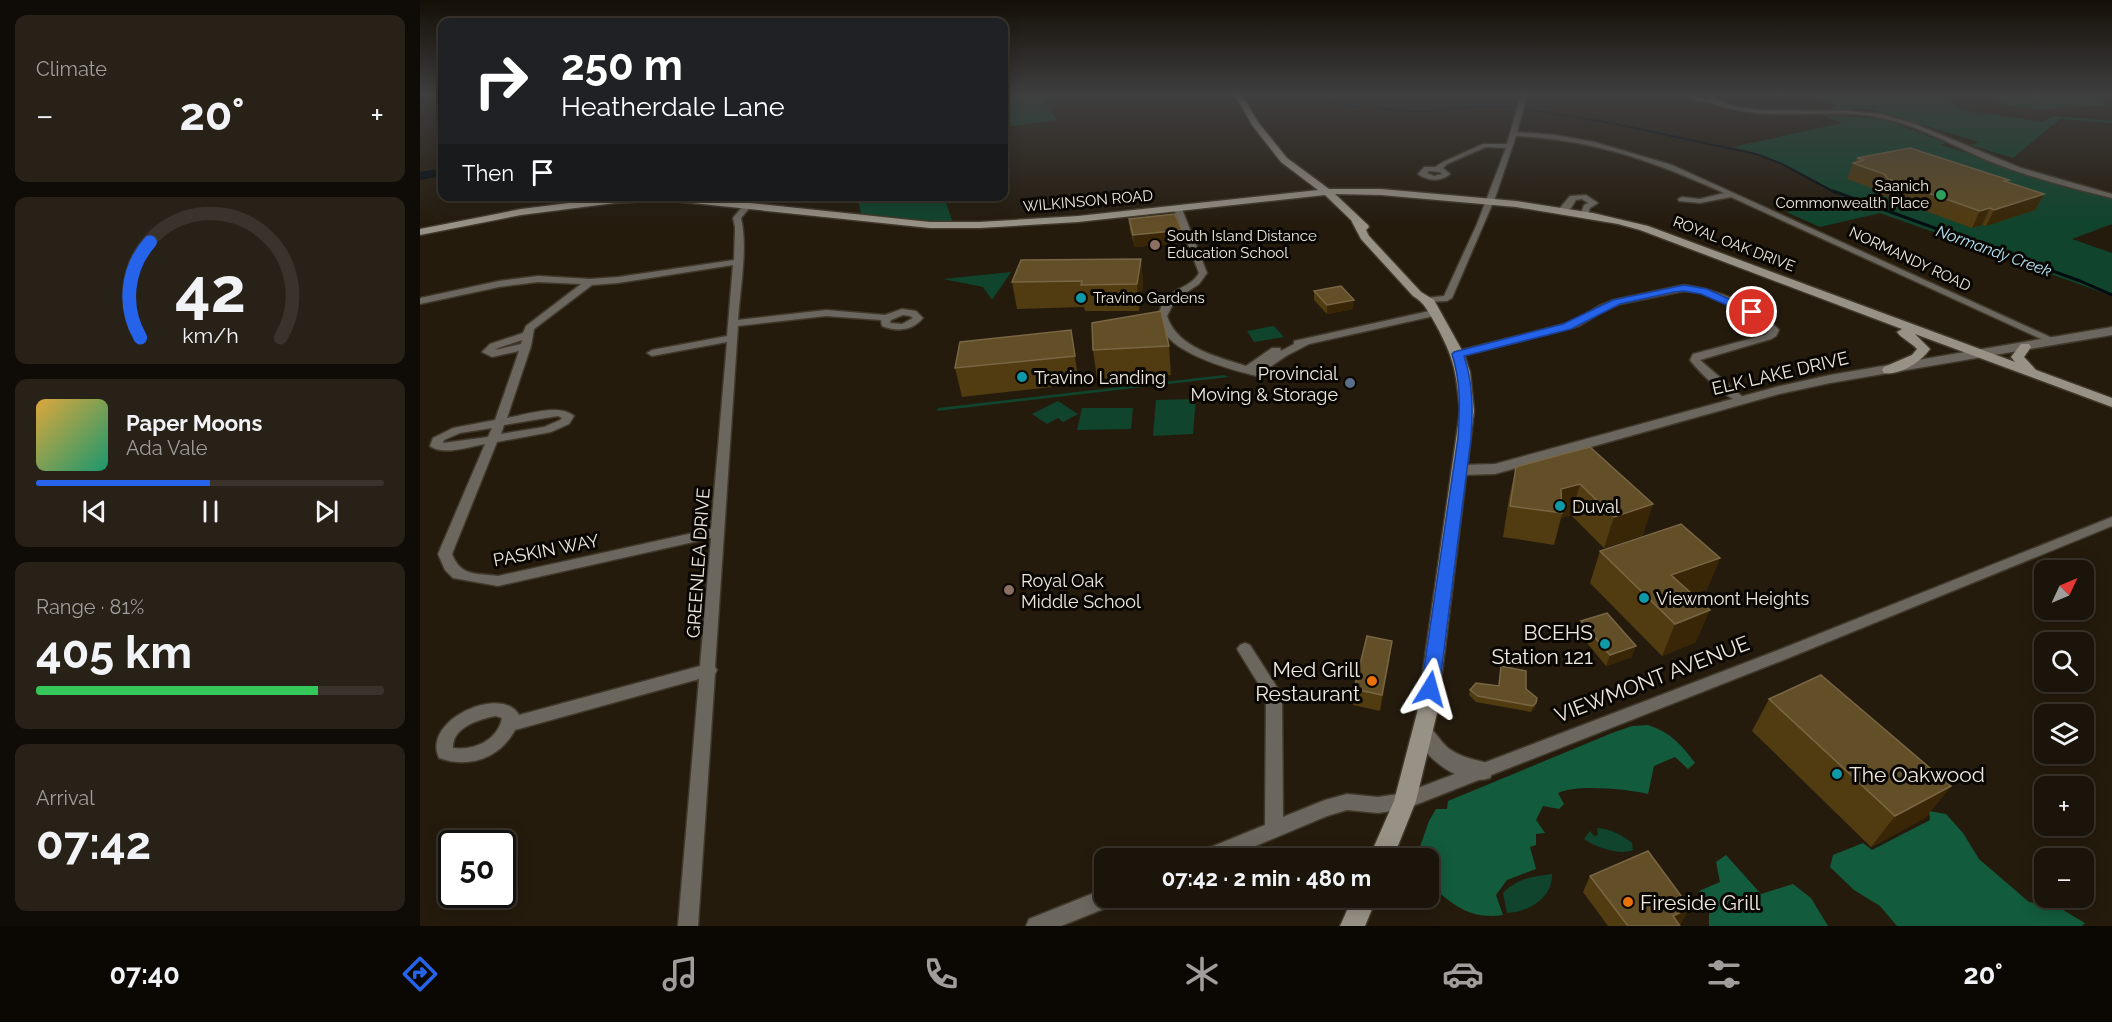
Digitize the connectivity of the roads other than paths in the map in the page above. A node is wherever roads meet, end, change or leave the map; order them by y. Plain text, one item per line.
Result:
1 (1267, 138) edge
2 (1514, 138) edge
3 (1569, 138) edge
4 (1946, 138) edge
5 (1510, 146) junction
6 (1437, 169) dead end
7 (1328, 193) junction
8 (1732, 194) junction
9 (1373, 195) junction
10 (2112, 196) edge
11 (1682, 199) dead end
12 (614, 201) edge
13 (710, 201) edge
14 (1488, 203) junction
15 (748, 206) junction
16 (1341, 206) junction
17 (1178, 209) junction
18 (420, 232) edge
19 (738, 262) junction
20 (590, 282) junction
21 (420, 300) edge
22 (1431, 307) junction
23 (886, 318) dead end
24 (1900, 330) junction
25 (732, 331) junction
26 (2112, 331) edge
27 (2054, 341) junction
28 (2025, 346) junction
29 (652, 353) dead end
30 (1458, 354) junction
31 (1972, 355) junction
32 (1888, 370) junction
33 (2068, 387) junction
34 (1740, 400) junction
35 (2112, 404) edge
36 (2112, 411) edge
37 (500, 422) junction
38 (493, 438) junction
39 (1461, 470) junction
40 (2112, 521) edge
41 (717, 532) junction
42 (1245, 649) dead end
43 (709, 670) junction
44 (511, 724) dead end
45 (1423, 733) junction
46 (1482, 771) junction
47 (1405, 801) junction
48 (1274, 831) junction
49 (1231, 848) edge
50 (1385, 848) edge
51 (1094, 903) edge
52 (1360, 908) edge
53 (688, 926) edge
54 (1036, 926) edge
55 (1352, 926) edge

1 - 7 main road
2 - 5 street
3 - 8 street, NORMANDY ROAD
4 - 10 street
5 - 6 street
5 - 14 street
7 - 9 main road, ROYAL OAK DRIVE
7 - 14 main road, ROYAL OAK DRIVE
7 - 16 main road
7 - 17 main road, WILKINSON ROAD
8 - 11 street
8 - 27 street, NORMANDY ROAD
9 - 14 main road, ROYAL OAK DRIVE
9 - 16 main road
12 - 18 main road, WILKINSON ROAD
13 - 15 main road, WILKINSON ROAD
14 - 22 street
14 - 24 main road, ROYAL OAK DRIVE
14 - 31 main road, ROYAL OAK DRIVE
15 - 17 main road, WILKINSON ROAD
15 - 19 street, GREENLEA DRIVE
16 - 22 main road
17 - 22 street
19 - 20 street
19 - 25 street, GREENLEA DRIVE
20 - 21 street
20 - 37 street, PASKIN WAY
22 - 30 main road
23 - 25 street
24 - 31 main road, ROYAL OAK DRIVE
24 - 32 main road
25 - 29 street
25 - 41 street, GREENLEA DRIVE
26 - 27 street, ELK LAKE DRIVE
27 - 28 street, ELK LAKE DRIVE
28 - 31 street, ELK LAKE DRIVE
28 - 33 main road
30 - 34 street
30 - 39 main road
31 - 32 street, ELK LAKE DRIVE
31 - 33 main road, ROYAL OAK DRIVE
31 - 36 main road, ROYAL OAK DRIVE
32 - 34 street, ELK LAKE DRIVE
33 - 35 main road, ROYAL OAK DRIVE
34 - 39 street, ELK LAKE DRIVE
37 - 38 street, PASKIN WAY
37 - 38 street
37 - 38 street
38 - 41 street, PASKIN WAY
39 - 45 main road
40 - 46 street, VIEWMONT AVENUE
41 - 43 street, GREENLEA DRIVE
42 - 48 street
43 - 44 street
43 - 53 street, GREENLEA DRIVE
45 - 46 street
45 - 47 main road
46 - 47 street, VIEWMONT AVENUE
47 - 48 street, VIEWMONT AVENUE
47 - 50 main road
48 - 49 street, VIEWMONT AVENUE
51 - 54 street
52 - 55 main road

